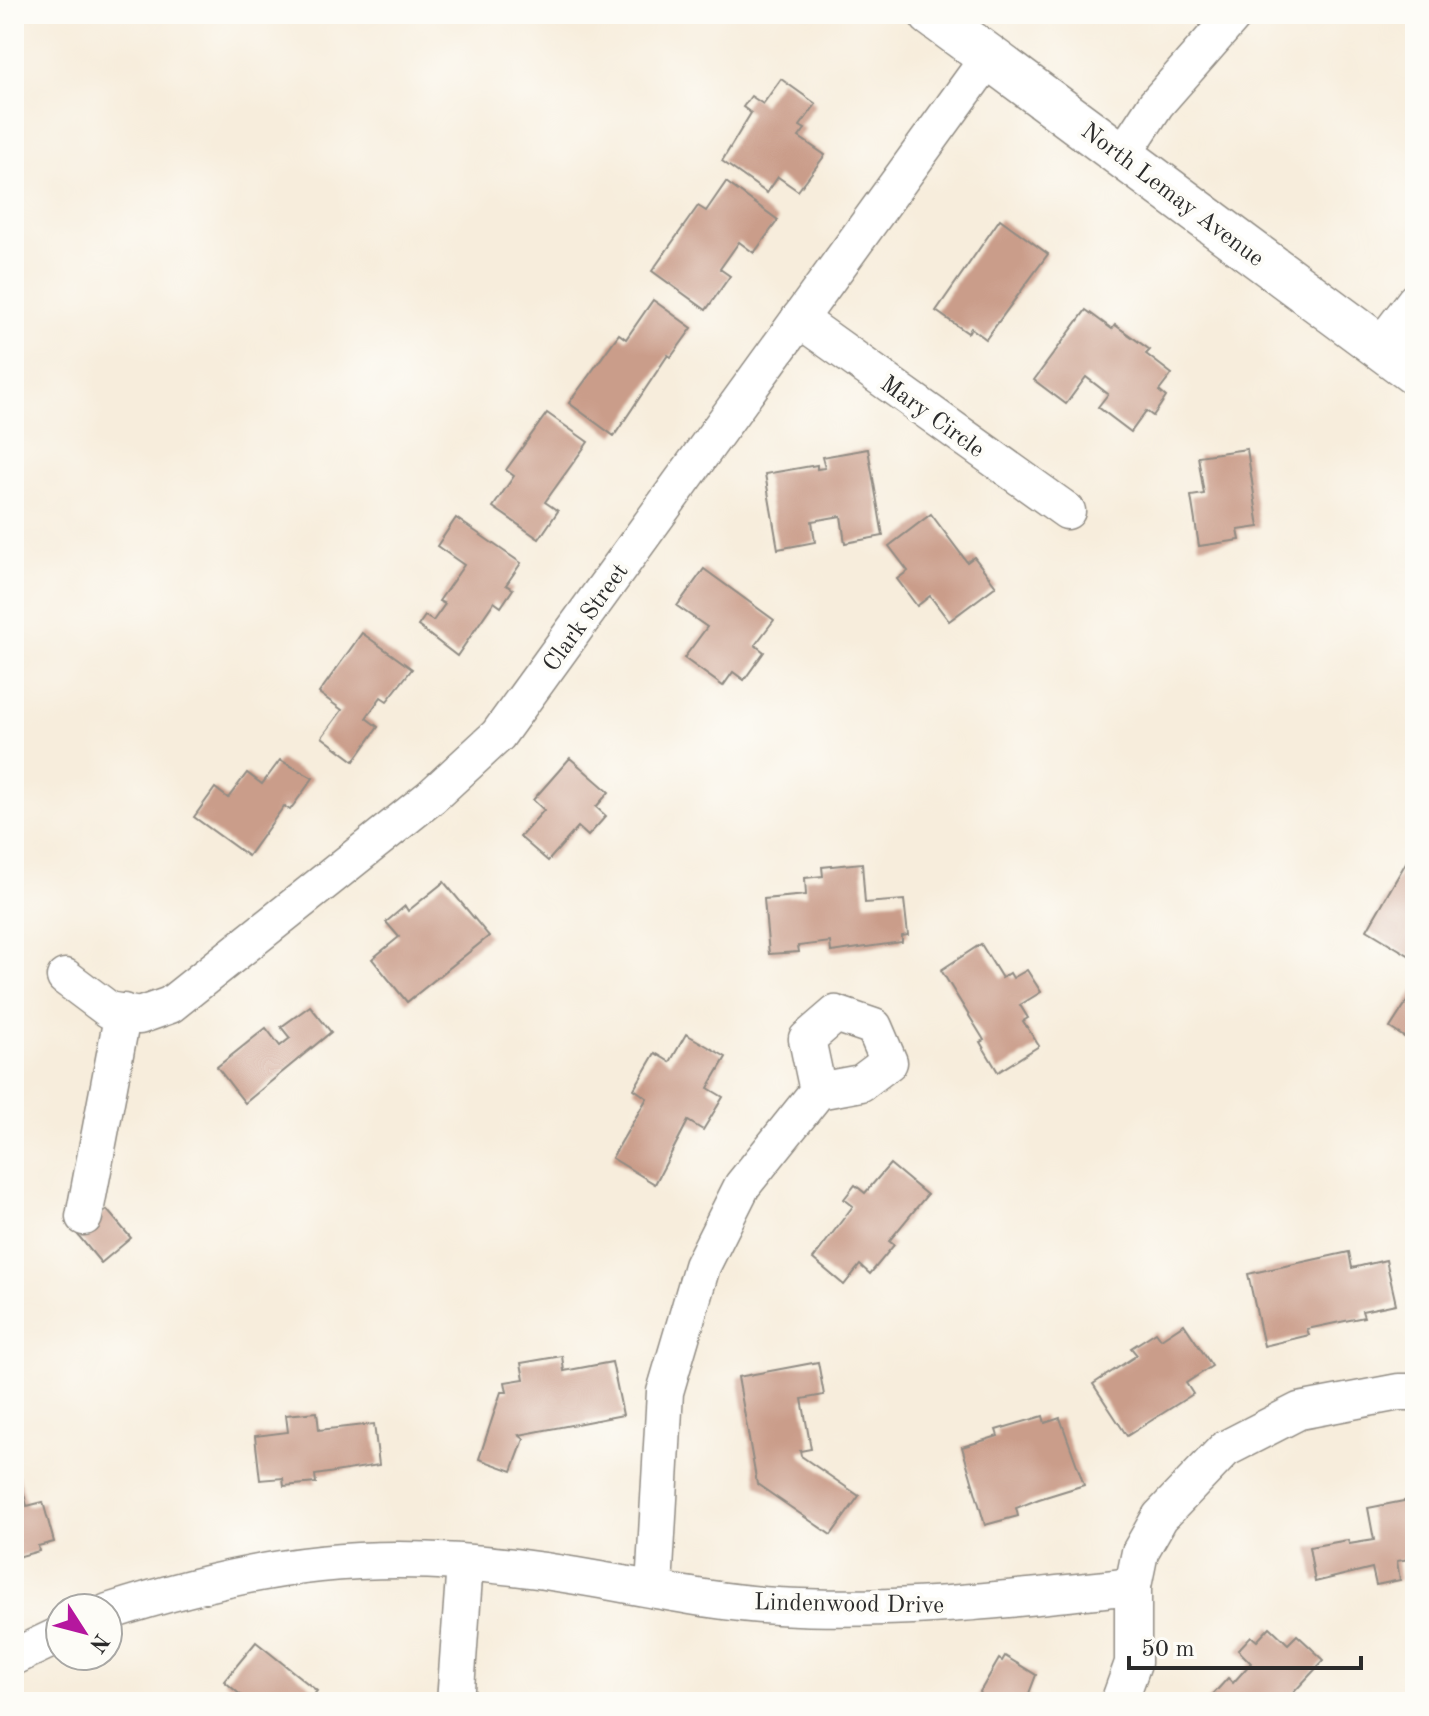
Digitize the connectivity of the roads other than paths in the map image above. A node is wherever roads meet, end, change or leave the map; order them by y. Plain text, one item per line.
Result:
1 (931, 14) edge
2 (1235, 14) edge
3 (989, 57) junction
4 (1122, 156) junction
5 (1415, 301) edge
6 (799, 319) junction
7 (1380, 347) junction
8 (1415, 373) edge
9 (1067, 511) dead end
10 (65, 977) dead end
11 (123, 1012) junction
12 (818, 1091) dead end
13 (84, 1217) dead end
14 (1415, 1392) edge
15 (465, 1563) junction
16 (1133, 1586) junction
17 (654, 1588) junction
18 (124, 1607) edge
19 (44, 1643) edge
20 (14, 1657) edge
21 (455, 1702) edge
22 (1119, 1702) edge

1 - 3 main road, North Lemay Avenue
2 - 4 street
3 - 4 main road, North Lemay Avenue
3 - 6 street, Clark Street
4 - 7 main road, North Lemay Avenue
5 - 7 street
6 - 9 street, Mary Circle
6 - 11 street, Clark Street
7 - 8 main road, North Lemay Avenue
10 - 11 street
11 - 13 street
12 - 17 street
14 - 16 street
15 - 17 street, Lindenwood Drive
15 - 18 street, Lindenwood Drive
15 - 21 street
16 - 17 street, Lindenwood Drive
16 - 22 street
19 - 20 street

